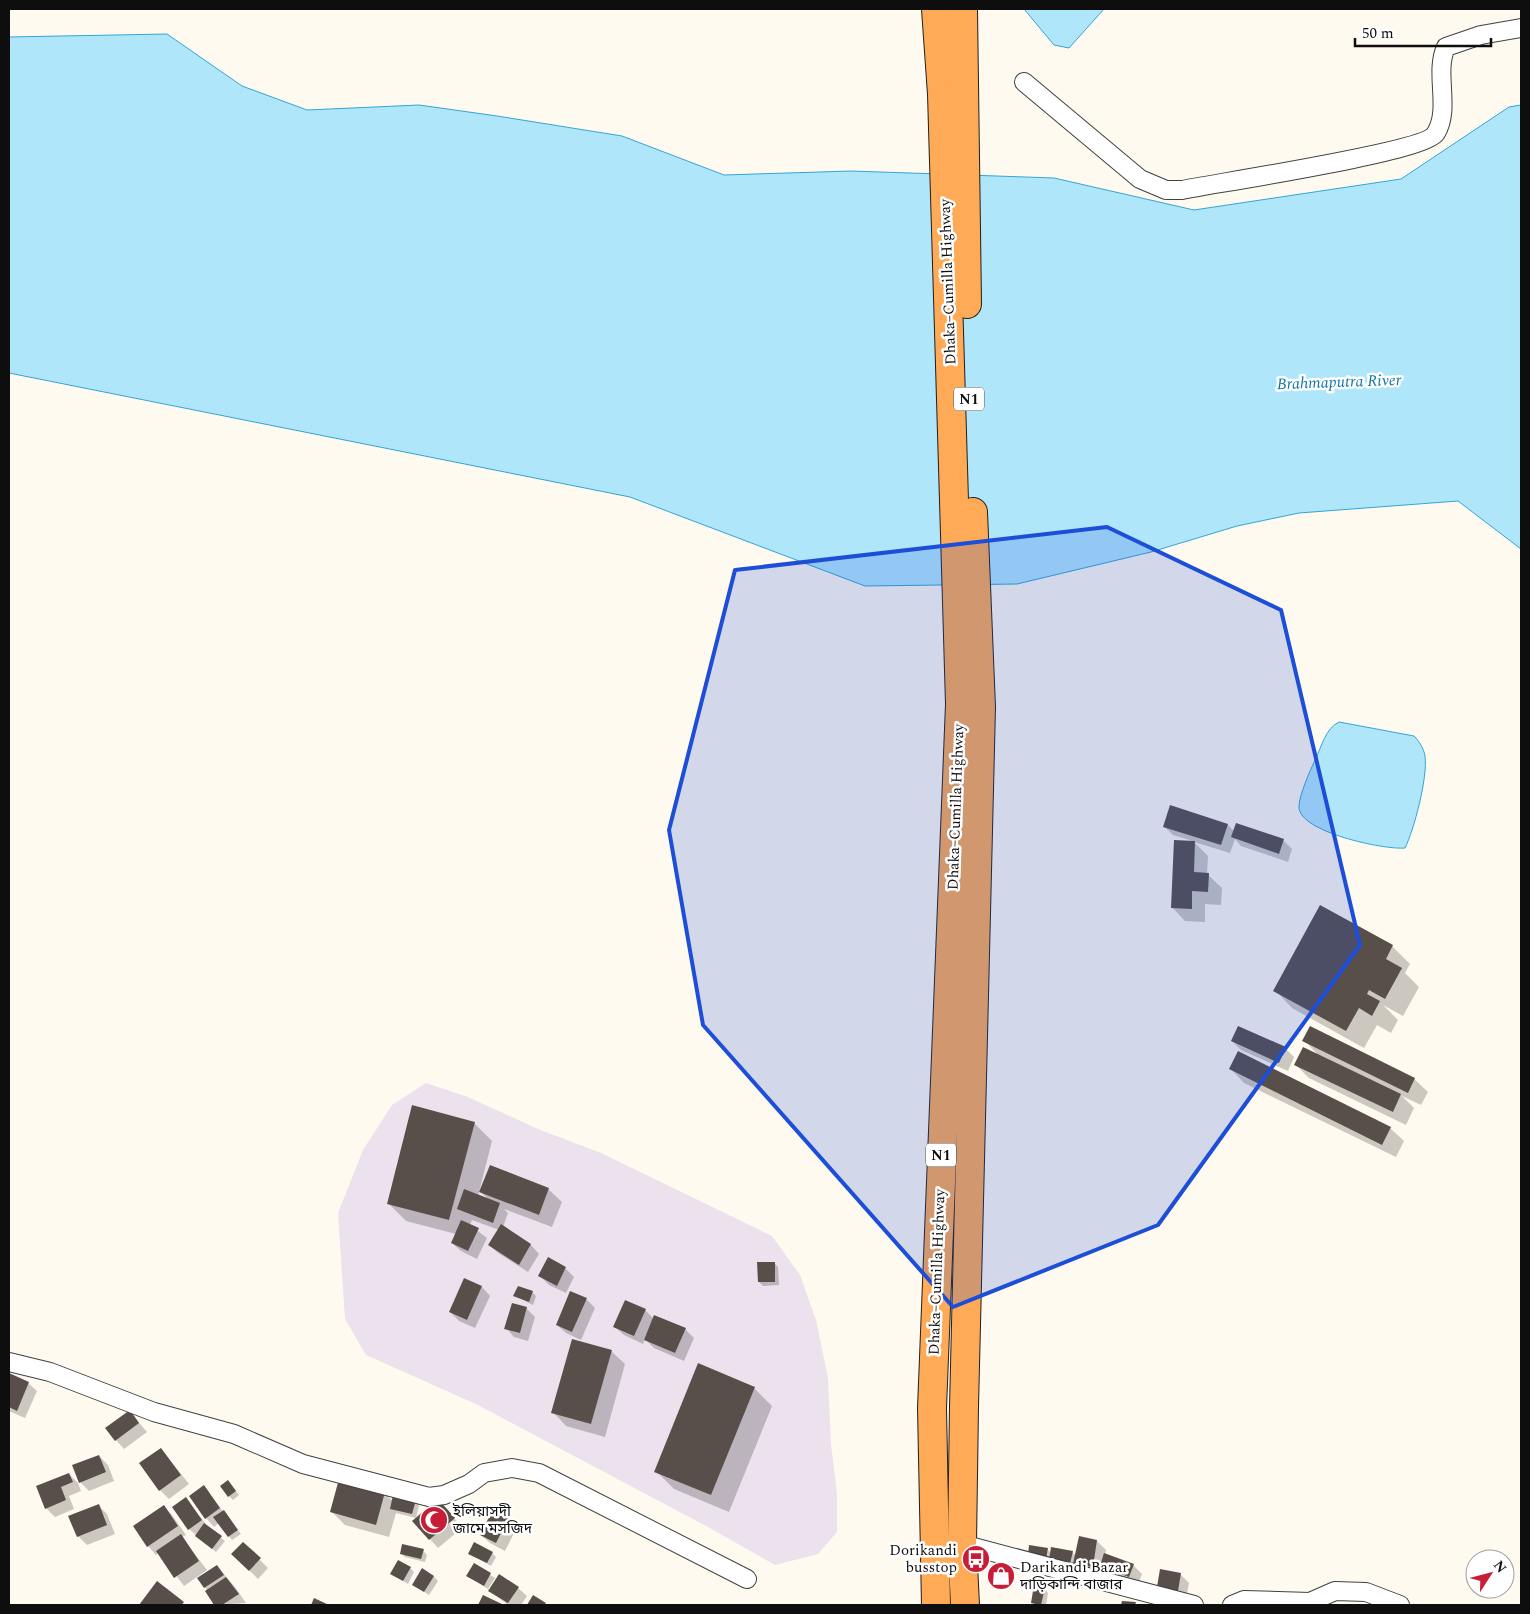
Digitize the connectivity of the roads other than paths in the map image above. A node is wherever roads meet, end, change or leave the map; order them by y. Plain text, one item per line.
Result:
1 (936, 9) edge
2 (962, 9) edge
3 (1521, 28) edge
4 (1024, 82) dead end
5 (954, 92) junction
6 (971, 706) junction
7 (9, 1362) edge
8 (962, 1544) junction
9 (746, 1579) dead end
10 (936, 1605) edge
11 (965, 1605) edge
12 (1194, 1605) edge
13 (1232, 1605) edge
14 (1400, 1605) edge

1 - 5 highway, Dhaka–Cumilla Highway / N1
2 - 5 highway, Dhaka–Cumilla Highway / N1
3 - 4 street
5 - 6 highway, Dhaka–Cumilla Highway / N1
6 - 8 highway, Dhaka–Cumilla Highway / N1
6 - 10 highway, Dhaka–Cumilla Highway / N1
7 - 9 street
8 - 11 highway, Dhaka–Cumilla Highway / N1
8 - 12 street
13 - 14 street

